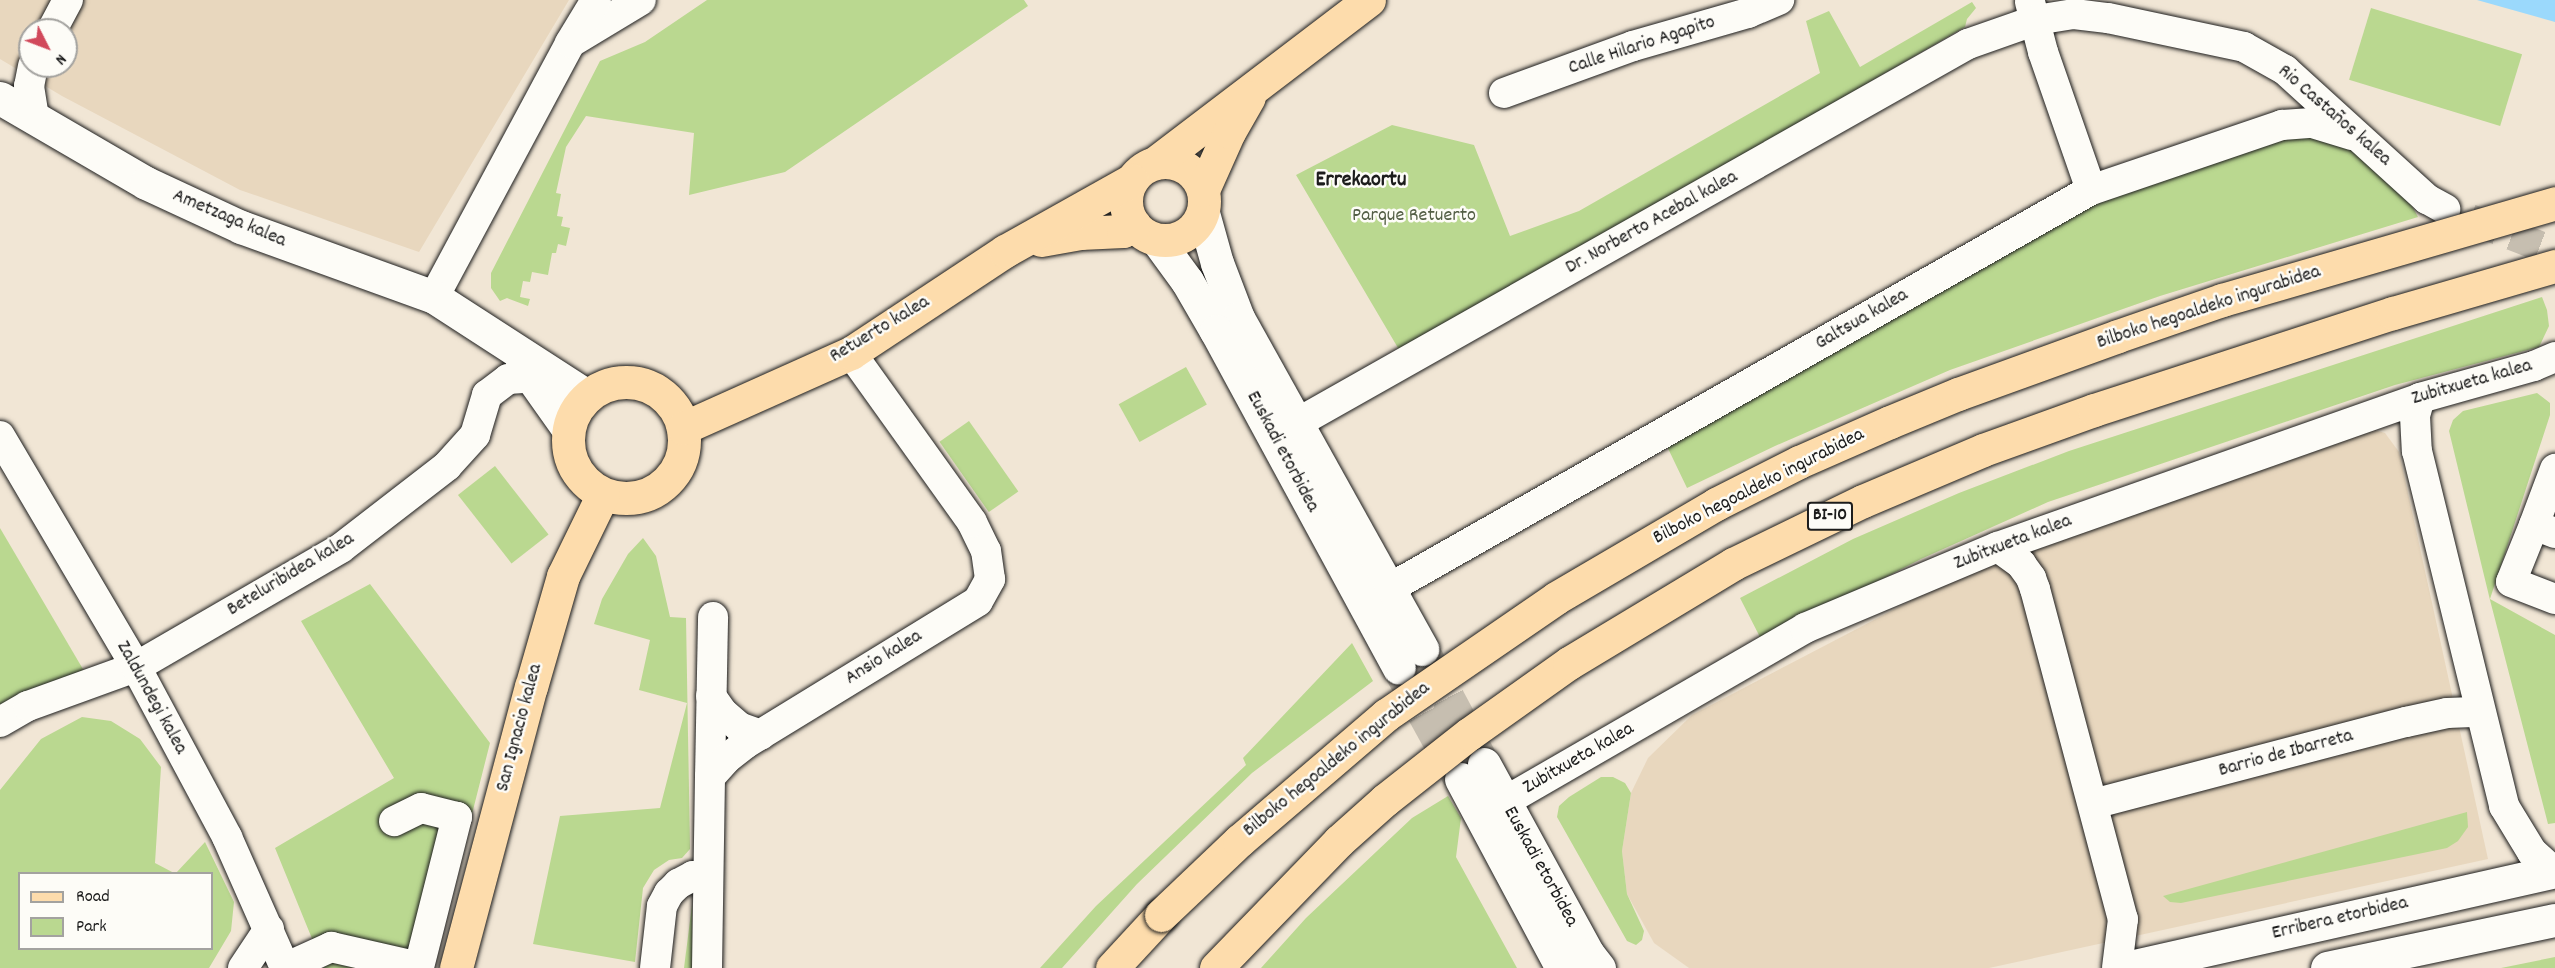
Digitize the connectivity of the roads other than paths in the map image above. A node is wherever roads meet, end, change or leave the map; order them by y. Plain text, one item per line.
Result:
1 (68, 0) edge
2 (596, 0) edge
3 (1369, 0) edge
4 (1779, 0) edge
5 (632, 2) edge
6 (2033, 10) edge
7 (58, 18) edge
8 (570, 43) junction
9 (2285, 70) junction
10 (21, 78) edge
11 (31, 78) edge
12 (1258, 82) junction
13 (0, 89) edge
14 (1504, 93) dead end
15 (0, 98) edge
16 (34, 119) junction
17 (2282, 125) junction
18 (2358, 136) junction
19 (1143, 172) junction
20 (2091, 190) junction
21 (1203, 202) junction
22 (2555, 203) edge
23 (2445, 209) tunnel mouth
24 (1146, 233) junction
25 (1005, 251) junction
26 (2555, 266) edge
27 (434, 297) junction
28 (505, 344) junction
29 (851, 353) junction
30 (2555, 357) edge
31 (534, 377) junction
32 (587, 396) junction
33 (2420, 398) junction
34 (2385, 410) junction
35 (683, 428) junction
36 (568, 429) junction
37 (1285, 430) junction
38 (0, 436) edge
39 (2417, 451) junction
40 (2555, 469) edge
41 (603, 494) junction
42 (2050, 528) junction
43 (2544, 529) edge
44 (1998, 547) junction
45 (2031, 579) junction
46 (1390, 588) junction
47 (2555, 599) edge
48 (713, 617) dead end
49 (136, 667) junction
50 (711, 696) junction
51 (2480, 711) junction
52 (0, 722) edge
53 (761, 735) junction
54 (710, 777) junction
55 (1504, 802) junction
56 (2093, 804) junction
57 (394, 821) dead end
58 (2554, 871) edge
59 (708, 876) junction
60 (2555, 920) edge
61 (268, 929) junction
62 (243, 968) edge
63 (285, 968) edge
64 (456, 968) edge
65 (656, 968) edge
66 (707, 968) edge
67 (1112, 968) edge
68 (1216, 968) edge
69 (1562, 968) edge
70 (1599, 968) edge
71 (2117, 968) edge
72 (2125, 968) edge
73 (2327, 968) edge

1 - 7 street
2 - 8 street
3 - 12 main road
4 - 14 street, Calle Hilario Agapito
5 - 8 street
6 - 9 street, Rio Castaños kalea
6 - 20 street
6 - 37 street, Dr. Norberto Acebal kalea
8 - 27 street
9 - 17 street
9 - 18 street, Rio Castaños kalea
10 - 13 street
11 - 16 street
12 - 19 main road
12 - 21 main road
15 - 16 street, Ametzaga kalea
16 - 27 street, Ametzaga kalea
17 - 18 street, Galtsua kalea
17 - 20 street, Galtsua kalea
18 - 23 street, Rio Castaños kalea
19 - 21 main road
19 - 24 main road
19 - 25 main road
20 - 46 street, Galtsua kalea
21 - 24 main road
21 - 37 street, Euskadi etorbidea
22 - 67 main road, Bilboko hegoaldeko ingurabidea, bridge
24 - 25 main road
24 - 37 street, Euskadi etorbidea
25 - 29 main road, Retuerto kalea
26 - 68 main road, BI-10, bridge
27 - 28 street, Ametzaga kalea
28 - 31 street, Ametzaga kalea
28 - 32 street, Ametzaga kalea
29 - 35 main road, Retuerto kalea
29 - 53 street, Ansio kalea
30 - 33 street, Zubitxueta kalea
31 - 36 street, Ametzaga kalea
31 - 49 street, Beteluribidea kalea
32 - 35 main road
32 - 36 main road
33 - 34 street, Zubitxueta kalea
33 - 39 street
34 - 39 street
34 - 42 street, Zubitxueta kalea
35 - 41 main road
36 - 41 main road
37 - 46 street, Euskadi etorbidea
37 - 46 street, Euskadi etorbidea
38 - 49 street, Zaldundegi kalea
39 - 51 street
40 - 43 street
41 - 64 main road, San Ignacio kalea
42 - 44 street, Zubitxueta kalea
42 - 45 street
43 - 47 street
44 - 45 street
44 - 55 street, Zubitxueta kalea
45 - 56 street
48 - 50 street
49 - 52 street, Beteluribidea kalea
49 - 61 street, Zaldundegi kalea
50 - 53 street
50 - 54 street
51 - 56 street, Barrio de Ibarreta
51 - 58 street
53 - 54 street, Ansio kalea
54 - 59 street
55 - 69 street, Euskadi etorbidea
55 - 70 street, Euskadi etorbidea
56 - 71 street
57 - 63 street
58 - 72 street, Erribera etorbidea
59 - 65 street
59 - 66 street
60 - 73 street
61 - 62 street
61 - 63 street, Zaldundegi kalea

